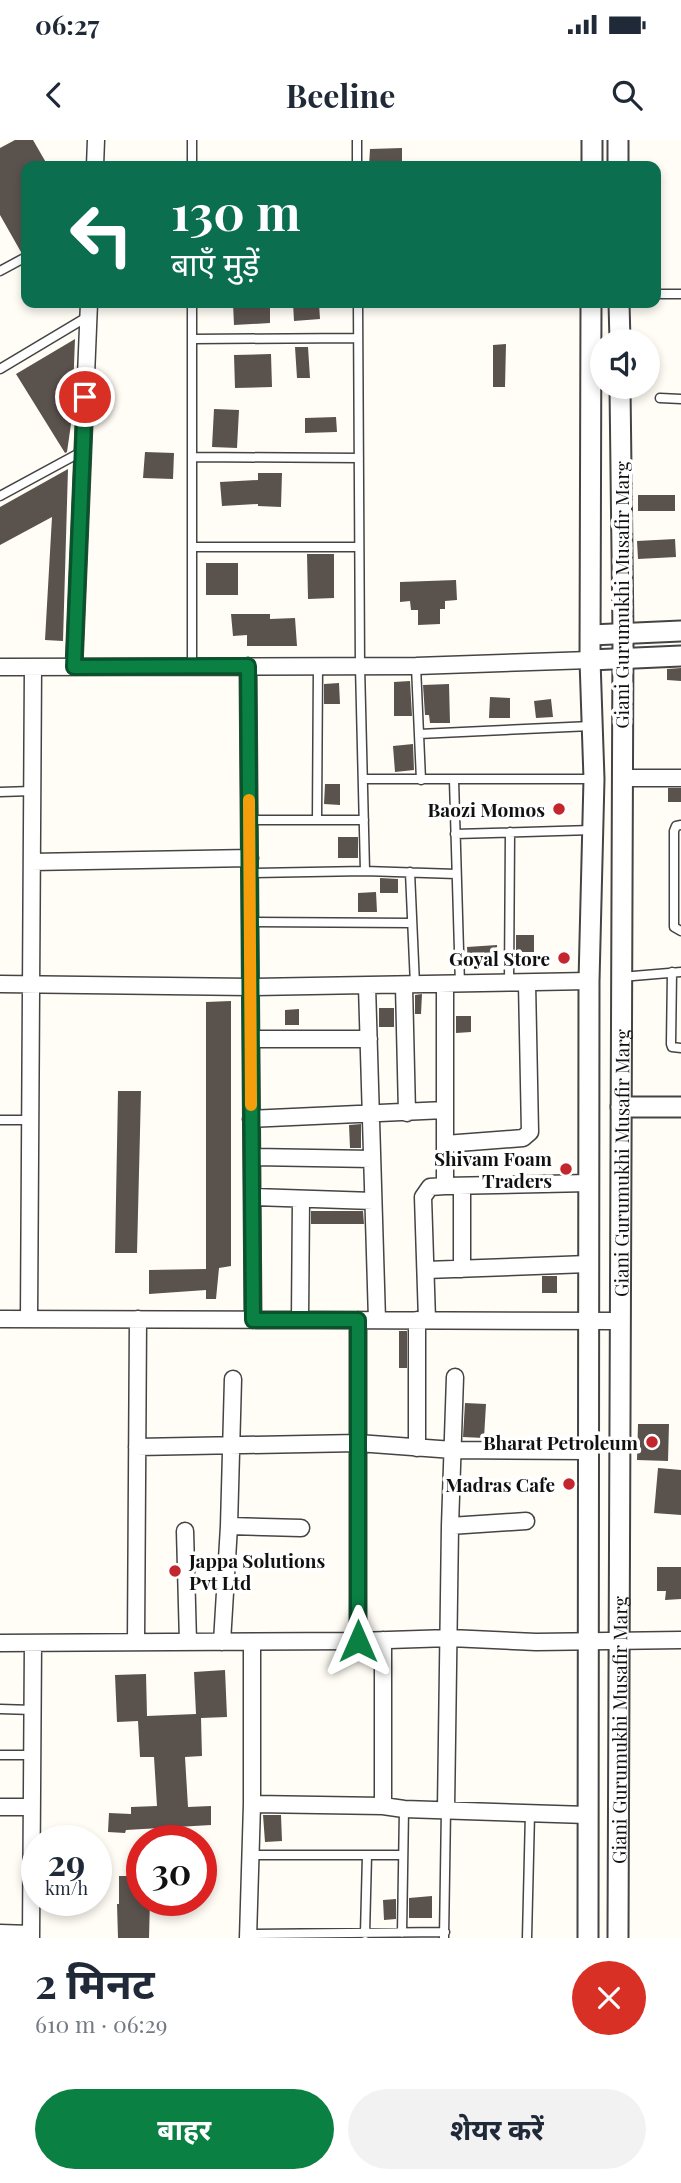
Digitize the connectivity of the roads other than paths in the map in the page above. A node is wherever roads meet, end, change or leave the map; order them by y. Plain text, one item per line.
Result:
1 (96, 140) edge
2 (192, 140) edge
3 (357, 140) edge
4 (592, 140) edge
5 (618, 140) edge
6 (95, 161) edge
7 (192, 161) edge
8 (357, 161) edge
9 (592, 161) edge
10 (618, 161) edge
11 (21, 260) edge
12 (0, 271) edge
13 (661, 294) edge
14 (681, 294) edge
15 (192, 308) edge
16 (358, 308) edge
17 (592, 308) edge
18 (619, 308) edge
19 (89, 309) edge
20 (620, 329) edge
21 (358, 338) junction
22 (192, 339) junction
23 (0, 369) edge
24 (660, 398) dead end
25 (681, 398) edge
26 (620, 399) edge
27 (83, 451) junction
28 (192, 457) junction
29 (359, 458) junction
30 (0, 496) edge
31 (192, 547) junction
32 (359, 547) junction
33 (681, 631) edge
34 (623, 634) junction
35 (591, 635) junction
36 (681, 656) edge
37 (623, 659) junction
38 (590, 660) junction
39 (192, 666) junction
40 (248, 666) junction
41 (318, 666) junction
42 (360, 666) junction
43 (416, 666) junction
44 (0, 667) edge
45 (33, 667) junction
46 (74, 667) junction
47 (592, 726) junction
48 (419, 734) junction
49 (621, 778) junction
50 (681, 778) edge
51 (363, 779) junction
52 (594, 779) junction
53 (421, 780) junction
54 (454, 780) junction
55 (32, 791) junction
56 (0, 792) edge
57 (249, 820) junction
58 (317, 820) junction
59 (364, 820) junction
60 (681, 824) edge
61 (592, 830) junction
62 (510, 832) junction
63 (455, 834) junction
64 (32, 862) junction
65 (678, 863) edge
66 (250, 865) junction
67 (365, 871) junction
68 (410, 872) junction
69 (456, 874) junction
70 (678, 898) edge
71 (250, 922) junction
72 (412, 923) junction
73 (681, 931) edge
74 (677, 972) edge
75 (621, 977) junction
76 (589, 981) junction
77 (509, 983) junction
78 (527, 983) junction
79 (0, 984) edge
80 (31, 984) junction
81 (453, 985) junction
82 (367, 986) junction
83 (409, 986) junction
84 (251, 987) junction
85 (251, 1038) junction
86 (369, 1038) junction
87 (681, 1048) edge
88 (621, 1107) junction
89 (681, 1107) edge
90 (445, 1110) junction
91 (407, 1113) junction
92 (371, 1115) junction
93 (251, 1119) junction
94 (0, 1120) edge
95 (30, 1120) junction
96 (445, 1144) junction
97 (252, 1157) junction
98 (372, 1159) junction
99 (589, 1183) junction
100 (444, 1186) junction
101 (462, 1186) junction
102 (252, 1197) junction
103 (301, 1199) junction
104 (373, 1201) junction
105 (588, 1264) junction
106 (463, 1269) junction
107 (426, 1270) junction
108 (0, 1319) edge
109 (29, 1319) junction
110 (138, 1319) junction
111 (253, 1320) junction
112 (300, 1320) junction
113 (358, 1320) junction
114 (377, 1320) junction
115 (422, 1320) junction
116 (589, 1320) junction
117 (620, 1321) junction
118 (456, 1377) dead end
119 (233, 1379) dead end
120 (358, 1443) junction
121 (230, 1446) junction
122 (137, 1447) junction
123 (417, 1448) junction
124 (453, 1450) junction
125 (588, 1451) junction
126 (526, 1521) dead end
127 (229, 1526) junction
128 (450, 1526) junction
129 (301, 1528) dead end
130 (185, 1531) dead end
131 (450, 1638) junction
132 (383, 1640) junction
133 (588, 1640) junction
134 (619, 1640) junction
135 (681, 1640) edge
136 (358, 1641) junction
137 (136, 1642) junction
138 (188, 1642) junction
139 (222, 1642) junction
140 (252, 1642) junction
141 (0, 1643) edge
142 (33, 1643) junction
143 (0, 1709) edge
144 (33, 1710) junction
145 (0, 1755) edge
146 (32, 1755) junction
147 (252, 1804) junction
148 (383, 1806) junction
149 (0, 1807) edge
150 (32, 1807) junction
151 (404, 1809) junction
152 (446, 1809) junction
153 (530, 1812) junction
154 (587, 1815) junction
155 (367, 1855) junction
156 (403, 1855) junction
157 (251, 1856) junction
158 (0, 1933) edge
159 (402, 1933) junction
160 (365, 1934) junction
161 (444, 1935) edge
162 (31, 1936) edge
163 (248, 1936) edge
164 (378, 1936) edge
165 (527, 1938) edge
166 (588, 1938) edge
167 (618, 1938) edge

1 - 6 street
2 - 7 lane
3 - 8 lane
4 - 9 street
5 - 10 street
11 - 12 lane
13 - 14 lane
15 - 22 lane
16 - 21 lane
17 - 35 street, Giani Gurumukhi Musafir Marg
18 - 20 street
19 - 23 lane
19 - 27 street
21 - 22 lane
21 - 29 lane
22 - 28 lane
24 - 25 lane
26 - 34 street, Giani Gurumukhi Musafir Marg
27 - 30 lane
27 - 46 street
28 - 29 lane
28 - 31 lane
29 - 32 lane
31 - 32 lane
31 - 39 lane
32 - 42 lane
33 - 34 street
34 - 35 street
34 - 37 street, Giani Gurumukhi Musafir Marg
35 - 38 street, Giani Gurumukhi Musafir Marg
36 - 37 street
37 - 38 street
37 - 49 street, Giani Gurumukhi Musafir Marg
38 - 43 street
38 - 47 street, Giani Gurumukhi Musafir Marg
39 - 40 street
39 - 46 street
40 - 41 street
40 - 57 street
41 - 42 street
41 - 58 lane
42 - 43 street
42 - 51 lane
43 - 48 lane
44 - 45 street
45 - 46 street
45 - 55 street
47 - 48 lane
47 - 52 street, Giani Gurumukhi Musafir Marg
48 - 53 lane
49 - 50 street
49 - 75 street, Giani Gurumukhi Musafir Marg
51 - 53 lane
51 - 59 lane
52 - 54 lane
52 - 61 street, Giani Gurumukhi Musafir Marg
53 - 54 lane
54 - 63 lane
55 - 56 lane
55 - 64 street
57 - 58 lane
57 - 66 street
58 - 59 lane
59 - 67 lane
60 - 65 lane
61 - 62 lane
61 - 76 street, Giani Gurumukhi Musafir Marg
62 - 63 lane
62 - 77 lane
63 - 69 lane
64 - 66 street
64 - 80 street
65 - 70 lane
66 - 67 lane
66 - 71 street
67 - 68 lane
68 - 69 lane
68 - 72 lane
69 - 81 lane
70 - 73 lane
71 - 72 lane
71 - 84 street
72 - 83 lane
74 - 75 lane
74 - 87 lane
75 - 88 street, Giani Gurumukhi Musafir Marg
76 - 78 street
76 - 99 street, Giani Gurumukhi Musafir Marg
77 - 78 street
77 - 81 street
78 - 96 street
79 - 80 street
80 - 84 street
80 - 95 street
81 - 83 street
81 - 90 street
82 - 83 street
82 - 84 street
82 - 86 street
83 - 91 street
84 - 85 street
85 - 86 street
85 - 93 street
86 - 92 street
88 - 89 street
88 - 117 street, Giani Gurumukhi Musafir Marg
90 - 91 street
90 - 96 street
91 - 92 street
92 - 93 street
92 - 98 street
93 - 97 street
94 - 95 lane
95 - 109 street
96 - 100 street
97 - 98 street
97 - 102 street
98 - 104 street
99 - 101 street
99 - 105 street, Giani Gurumukhi Musafir Marg
100 - 101 street
100 - 107 street
101 - 106 street
102 - 103 street
102 - 111 street
103 - 104 street
103 - 112 street
104 - 114 street
105 - 106 street
105 - 116 street, Giani Gurumukhi Musafir Marg
106 - 107 street
107 - 115 street
108 - 109 street
109 - 110 street
110 - 111 street
110 - 122 street
111 - 112 street
112 - 113 street
113 - 114 street
113 - 120 street
114 - 115 street
115 - 116 street
115 - 123 street
116 - 117 street
116 - 125 street, Giani Gurumukhi Musafir Marg
117 - 134 street, Giani Gurumukhi Musafir Marg
118 - 124 street
119 - 121 street
120 - 121 street
120 - 123 street
120 - 136 street
121 - 122 street
121 - 127 street
122 - 137 street
123 - 124 street
124 - 125 street
124 - 128 street
125 - 133 street, Giani Gurumukhi Musafir Marg
126 - 128 street
127 - 129 street
127 - 139 street
128 - 131 street
130 - 138 street
131 - 132 street
131 - 133 street
131 - 152 street
132 - 136 street
132 - 148 street
133 - 134 street
133 - 154 street, Giani Gurumukhi Musafir Marg
134 - 135 street
134 - 167 street, Giani Gurumukhi Musafir Marg
136 - 140 street
137 - 138 street
137 - 142 street
138 - 139 street
139 - 140 street
140 - 147 street
141 - 142 street
142 - 144 street
143 - 144 lane
144 - 146 street
145 - 146 lane
146 - 150 street
147 - 148 street
147 - 157 street
148 - 151 street
149 - 150 street
150 - 162 street
151 - 152 street
151 - 156 lane
152 - 153 street
152 - 161 lane
153 - 154 street
153 - 165 lane
154 - 166 street, Giani Gurumukhi Musafir Marg
155 - 156 lane
155 - 157 lane
155 - 160 lane
156 - 159 lane
157 - 163 street
158 - 162 street
159 - 161 lane
159 - 164 lane
160 - 163 lane
160 - 164 lane

